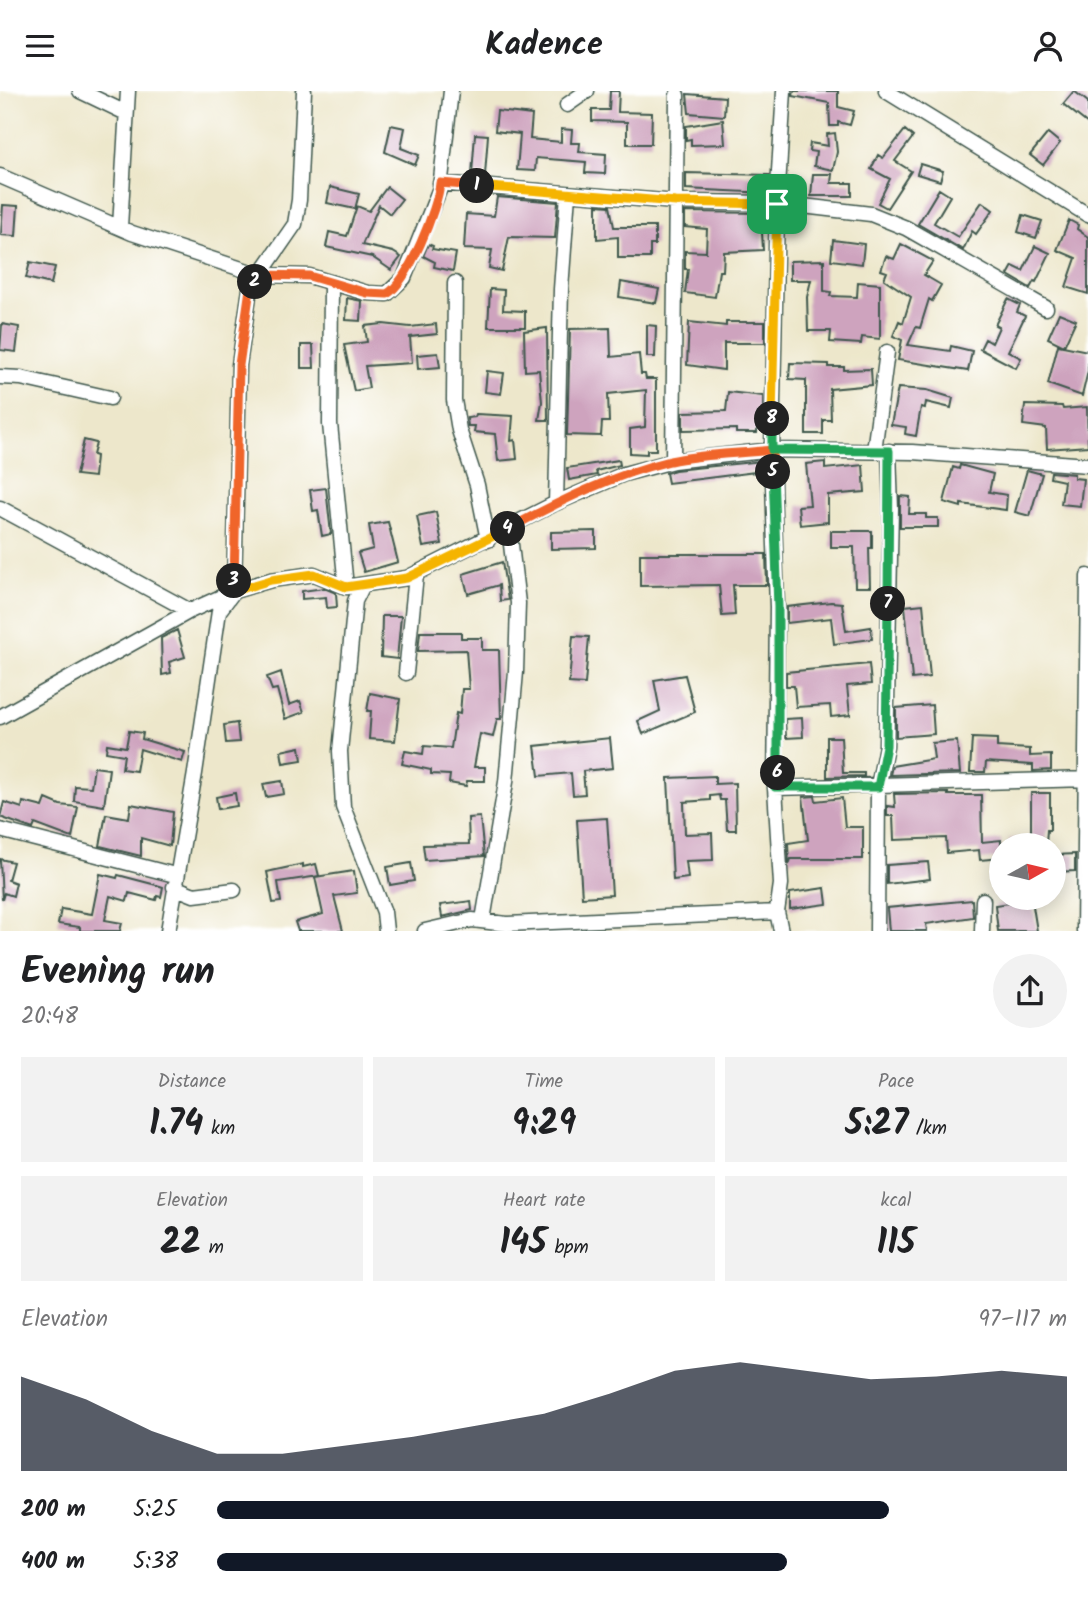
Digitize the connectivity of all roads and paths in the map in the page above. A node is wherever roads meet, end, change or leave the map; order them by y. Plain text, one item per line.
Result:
1 (80, 91) edge
2 (128, 91) edge
3 (304, 91) edge
4 (450, 91) edge
5 (587, 91) edge
6 (785, 91) edge
7 (886, 91) edge
8 (677, 95) dead end
9 (567, 105) dead end
10 (126, 113) junction
11 (0, 176) edge
12 (440, 183) junction
13 (568, 194) junction
14 (676, 202) junction
15 (777, 204) junction
16 (1088, 215) edge
17 (120, 227) junction
18 (260, 275) junction
19 (331, 283) junction
20 (455, 283) dead end
21 (1046, 308) dead end
22 (887, 352) dead end
23 (0, 377) edge
24 (110, 398) dead end
25 (772, 450) junction
26 (881, 451) junction
27 (673, 461) junction
28 (1088, 465) edge
29 (556, 503) junction
30 (0, 508) edge
31 (509, 528) junction
32 (488, 540) junction
33 (416, 575) junction
34 (1088, 576) edge
35 (346, 587) junction
36 (362, 587) junction
37 (234, 591) junction
38 (190, 611) junction
39 (406, 673) dead end
40 (0, 717) edge
41 (1086, 779) edge
42 (775, 787) junction
43 (878, 787) junction
44 (0, 830) edge
45 (175, 881) junction
46 (233, 890) dead end
47 (983, 900) dead end
48 (777, 912) junction
49 (483, 920) junction
50 (674, 924) edge
51 (168, 931) edge
52 (386, 931) edge
53 (425, 931) edge
54 (781, 931) edge
55 (877, 931) edge
56 (982, 931) edge
57 (1084, 931) edge

1 - 10 street
2 - 10 street
3 - 18 street
4 - 12 street
5 - 9 street
6 - 15 street
7 - 16 street
8 - 14 street
10 - 17 street
11 - 17 street
12 - 13 street
12 - 19 street
13 - 14 street
13 - 29 street
14 - 15 street
14 - 27 street
15 - 21 street
15 - 25 street
17 - 18 street
18 - 19 street
18 - 37 street
19 - 35 street
20 - 32 street
22 - 26 street
23 - 24 street
25 - 26 street
25 - 27 street
25 - 42 street
26 - 28 street
26 - 43 street
27 - 29 street
29 - 31 street
30 - 38 street
31 - 32 street
31 - 49 street
32 - 33 street
33 - 36 street
33 - 39 street
34 - 41 street
35 - 36 street
35 - 37 street
36 - 52 street
37 - 38 street
37 - 45 street
38 - 40 street
41 - 43 street
41 - 57 street
42 - 43 street
42 - 48 street
43 - 55 street
44 - 45 street
45 - 46 street
45 - 51 street
47 - 56 street
48 - 50 street
48 - 54 street
49 - 50 street
49 - 53 street

